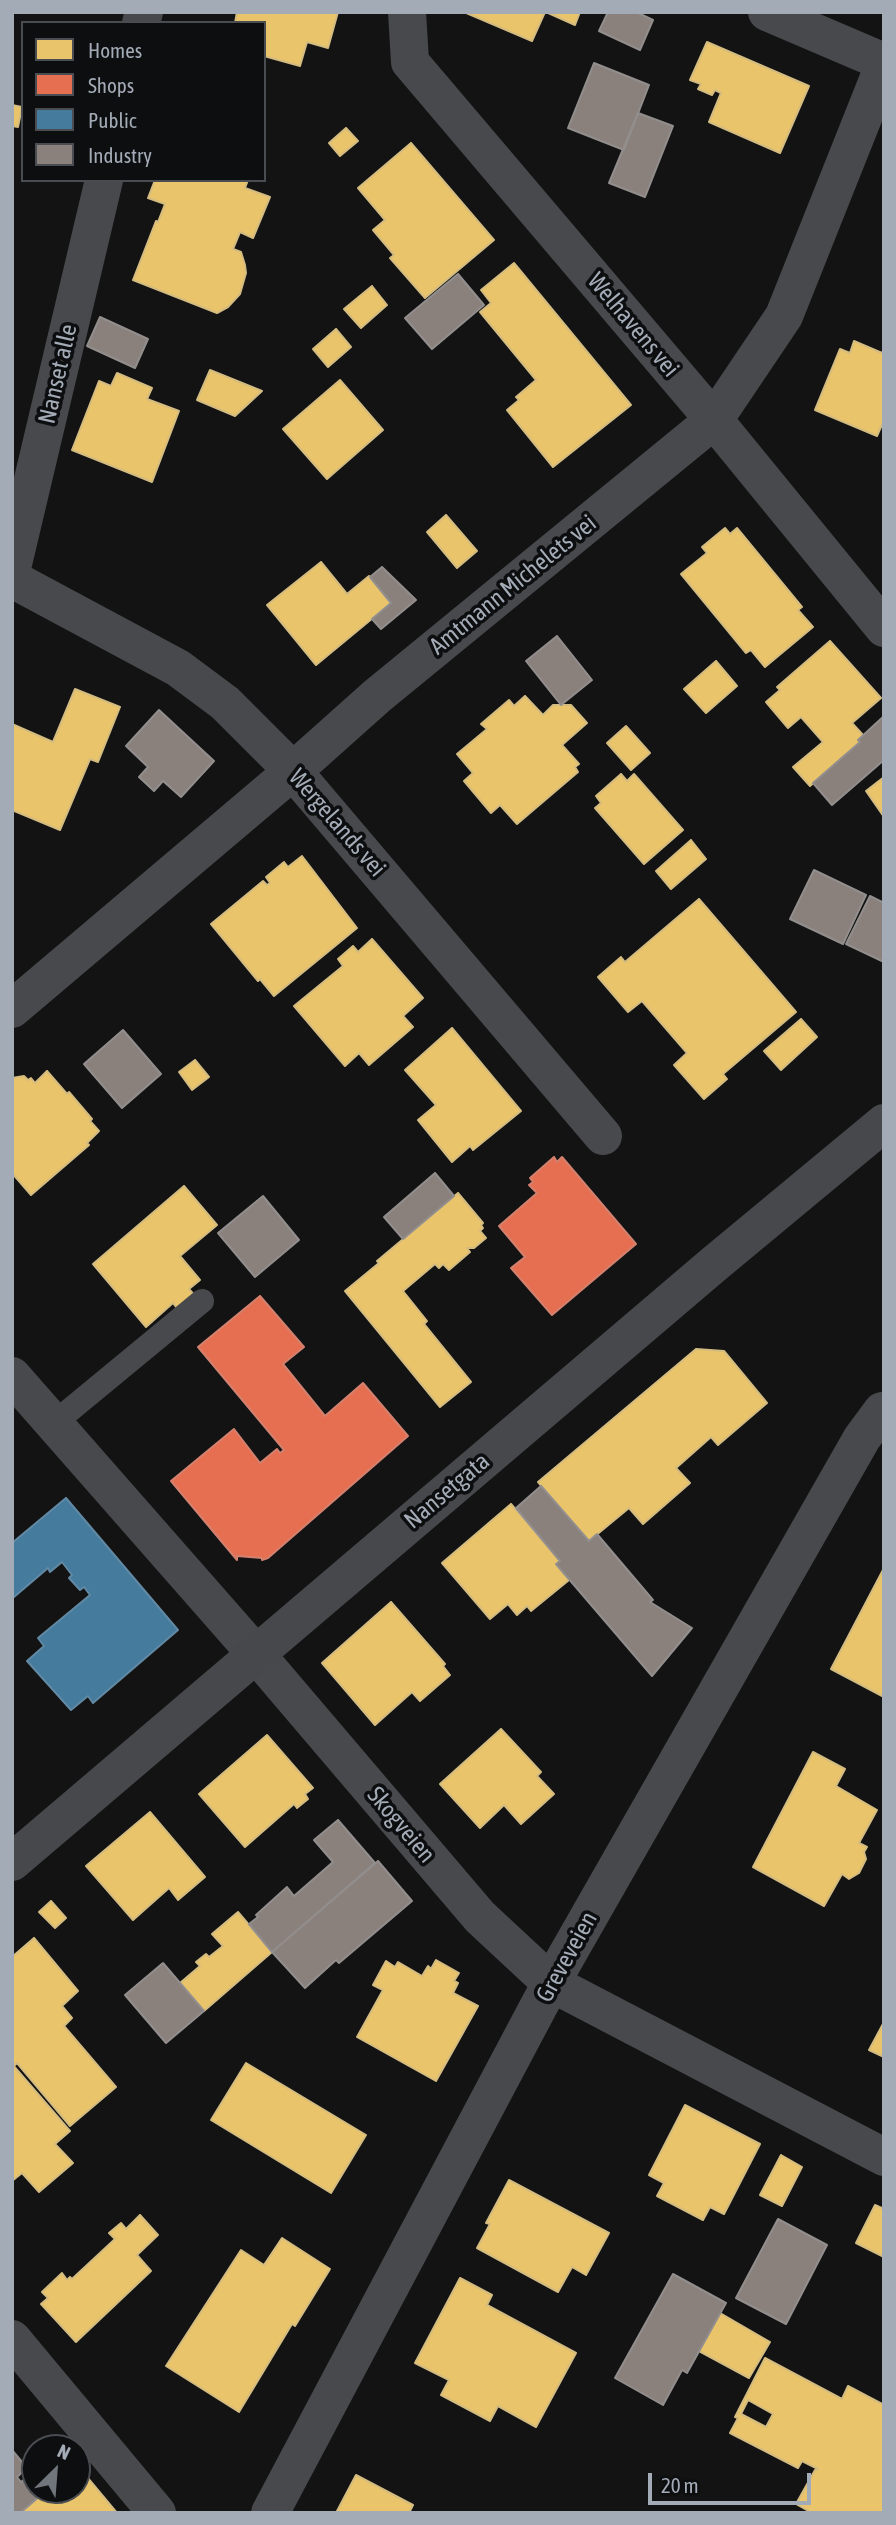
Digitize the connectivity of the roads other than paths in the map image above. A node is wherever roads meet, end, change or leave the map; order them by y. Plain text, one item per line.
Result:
1 (407, 12) edge
2 (767, 12) edge
3 (884, 63) edge
4 (104, 182) edge
5 (714, 420) junction
6 (12, 568) edge
7 (12, 579) edge
8 (884, 628) edge
9 (293, 771) junction
10 (12, 1009) edge
11 (884, 1123) edge
12 (603, 1136) dead end
13 (202, 1301) dead end
14 (12, 1376) edge
15 (881, 1411) dead end
16 (53, 1424) junction
17 (256, 1654) junction
18 (12, 1862) edge
19 (551, 1983) junction
20 (884, 2157) edge
21 (12, 2339) edge
22 (157, 2513) edge
23 (270, 2513) edge

1 - 5 street, Welhavens vei
2 - 3 street
3 - 5 street, Amtmann Michelets vei
4 - 6 street, Nanset alle
5 - 8 street, Welhavens vei
5 - 9 street, Amtmann Michelets vei
7 - 9 street, Wergelands vei
9 - 10 street, Amtmann Michelets vei
9 - 12 street, Wergelands vei
11 - 17 main road, Nansetgata
13 - 16 lane
14 - 16 street, Skogveien
15 - 19 street, Greveveien
16 - 17 street, Skogveien
17 - 18 main road, Nansetgata
17 - 19 street, Skogveien
19 - 20 street, Skogveien
19 - 23 street, Greveveien
21 - 22 street

